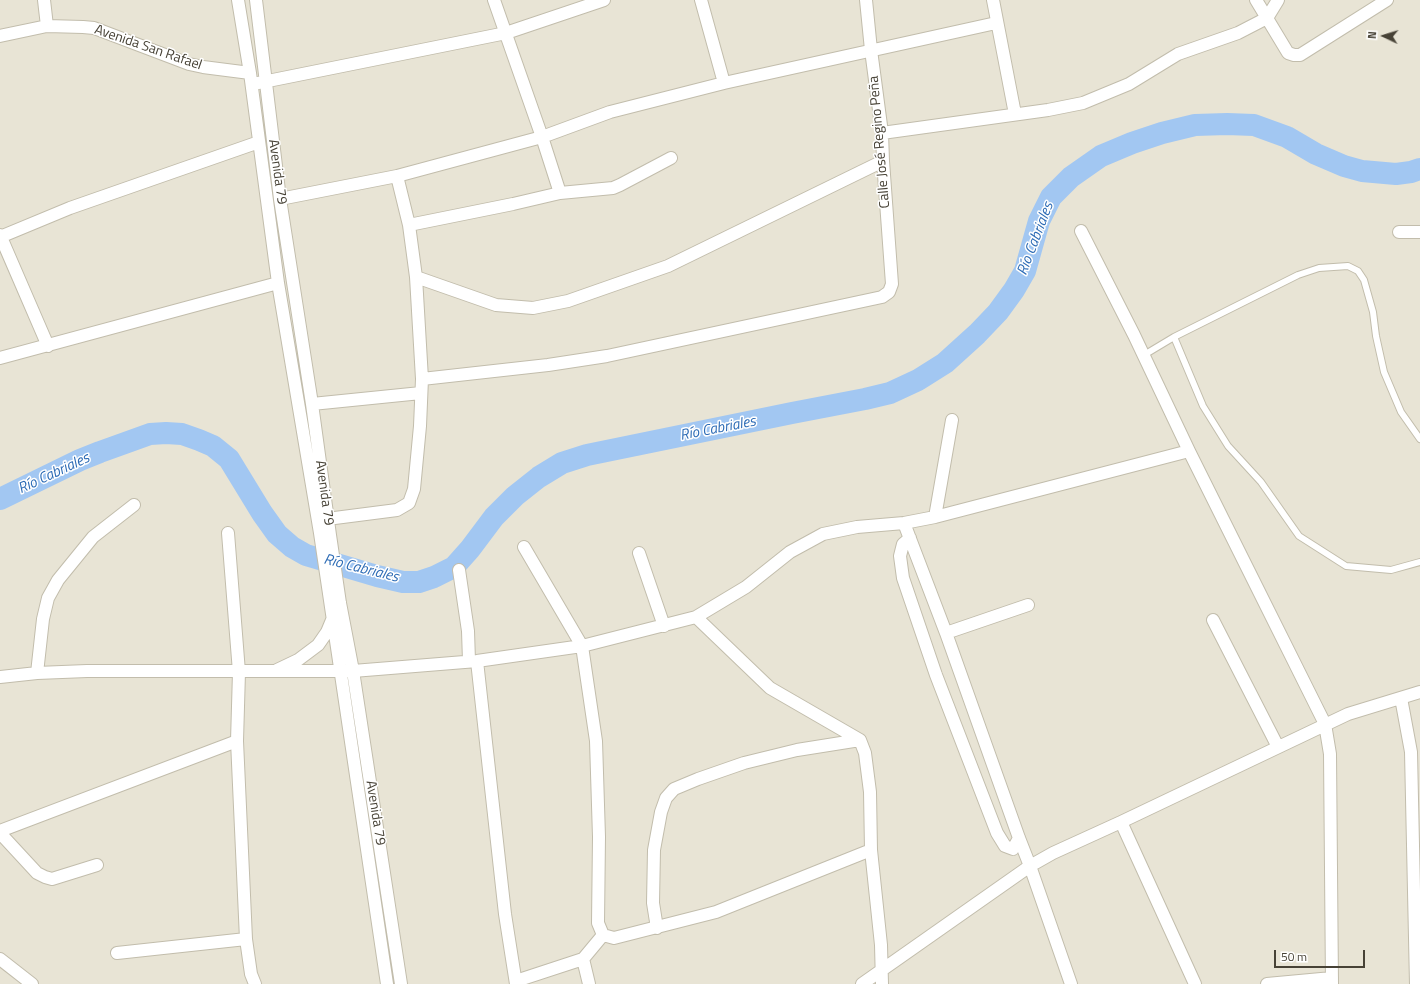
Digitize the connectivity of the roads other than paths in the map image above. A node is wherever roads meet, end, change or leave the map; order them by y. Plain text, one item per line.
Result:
1 (44, 0) edge
2 (238, 0) edge
3 (256, 0) edge
4 (494, 0) edge
5 (604, 0) edge
6 (701, 0) edge
7 (866, 0) edge
8 (993, 0) edge
9 (1256, 0) edge
10 (1278, 0) edge
11 (1387, 0) edge
12 (1267, 18) junction
13 (996, 23) junction
14 (47, 26) junction
15 (506, 33) junction
16 (0, 36) edge
17 (871, 50) junction
18 (250, 79) junction
19 (266, 81) junction
20 (724, 83) junction
21 (1015, 114) junction
22 (882, 133) junction
23 (542, 137) junction
24 (259, 142) junction
25 (671, 158) dead end
26 (883, 161) junction
27 (397, 176) junction
28 (560, 193) junction
29 (280, 199) junction
30 (409, 225) junction
31 (1081, 231) dead end
32 (1399, 232) dead end
33 (1420, 232) edge
34 (0, 236) edge
35 (416, 277) junction
36 (278, 283) junction
37 (1174, 336) junction
38 (48, 346) junction
39 (1144, 355) junction
40 (0, 358) edge
41 (422, 379) junction
42 (421, 393) junction
43 (312, 404) junction
44 (952, 420) dead end
45 (1420, 439) edge
46 (1188, 451) junction
47 (134, 505) dead end
48 (935, 517) junction
49 (327, 519) junction
50 (904, 523) junction
51 (228, 533) dead end
52 (325, 534) junction
53 (910, 538) junction
54 (524, 547) dead end
55 (639, 553) dead end
56 (1420, 562) edge
57 (458, 570) dead end
58 (335, 603) junction
59 (1028, 605) dead end
60 (696, 618) junction
61 (333, 619) junction
62 (1213, 620) dead end
63 (664, 626) junction
64 (946, 633) junction
65 (582, 646) junction
66 (473, 661) junction
67 (340, 671) junction
68 (353, 671) junction
69 (239, 672) junction
70 (272, 672) junction
71 (38, 673) junction
72 (0, 677) edge
73 (1420, 692) edge
74 (1401, 698) junction
75 (1325, 724) junction
76 (860, 740) junction
77 (237, 741) junction
78 (1278, 747) junction
79 (1121, 822) junction
80 (0, 832) edge
81 (1019, 838) junction
82 (871, 850) junction
83 (97, 865) dead end
84 (1030, 866) junction
85 (657, 928) junction
86 (603, 935) junction
87 (246, 939) junction
88 (117, 953) dead end
89 (0, 959) edge
90 (583, 959) junction
91 (882, 971) junction
92 (1332, 981) edge
93 (516, 982) edge
94 (32, 984) edge
95 (255, 984) edge
96 (387, 984) edge
97 (401, 984) edge
98 (589, 984) edge
99 (862, 984) edge
100 (882, 984) edge
101 (1071, 984) edge
102 (1195, 984) edge
103 (1267, 984) edge
104 (1416, 984) edge

1 - 14 street
2 - 18 street
3 - 19 street, Avenida 79
4 - 15 street
5 - 15 street, Avenida San Rafael
6 - 20 street
7 - 17 street, Calle José Regino Peña
8 - 13 street
9 - 12 street
10 - 12 street
11 - 12 street
12 - 21 street
13 - 17 street
13 - 21 street
14 - 16 street, Avenida San Rafael
14 - 18 street, Avenida San Rafael
15 - 19 street, Avenida San Rafael
15 - 23 street
17 - 20 street
17 - 22 street, Calle José Regino Peña
18 - 19 street, Avenida San Rafael
18 - 24 street
19 - 29 street, Avenida 79
20 - 23 street
21 - 22 street
22 - 26 street, Calle José Regino Peña
23 - 27 street
23 - 28 street
24 - 34 street
24 - 36 street
25 - 28 street
26 - 35 street
26 - 41 street, Calle José Regino Peña
27 - 29 street
27 - 30 street
28 - 30 street
29 - 43 street, Avenida 79
30 - 35 street
31 - 39 street
32 - 33 street
34 - 38 street
35 - 41 street
36 - 38 street
36 - 52 street
37 - 39 lane
37 - 45 lane
37 - 56 lane
38 - 40 street
39 - 46 street
41 - 42 street
42 - 43 street
42 - 49 street
43 - 49 street, Avenida 79
44 - 48 street
46 - 48 street
46 - 75 street
47 - 71 street
48 - 50 street
49 - 52 street, Avenida 79
50 - 53 street
50 - 60 street
51 - 69 street
52 - 58 street, Avenida 79
53 - 64 street
53 - 81 street
54 - 65 street
55 - 63 street
57 - 66 street
58 - 61 street, Avenida 79
58 - 68 street, Avenida 79
59 - 64 street
60 - 63 street
60 - 76 street
61 - 67 street, Avenida 79
61 - 70 street
62 - 78 street
63 - 65 street
64 - 81 street
65 - 66 street
65 - 86 street
66 - 68 street
66 - 93 street
67 - 68 street
67 - 70 street
67 - 96 street, Avenida 79
68 - 97 street, Avenida 79
69 - 70 street
69 - 71 street
69 - 77 street
71 - 72 street
73 - 74 street
74 - 75 street
74 - 104 street
75 - 78 street
75 - 92 street
76 - 82 street
76 - 85 street
77 - 80 street
77 - 87 street
78 - 79 street
79 - 84 street
79 - 102 street
80 - 83 street
81 - 84 street
82 - 85 street
82 - 91 street
84 - 91 street
84 - 101 street
85 - 86 street
86 - 90 street
87 - 88 street
87 - 95 street
89 - 94 street
90 - 93 street
90 - 98 street
91 - 99 street
91 - 100 street
92 - 103 street

